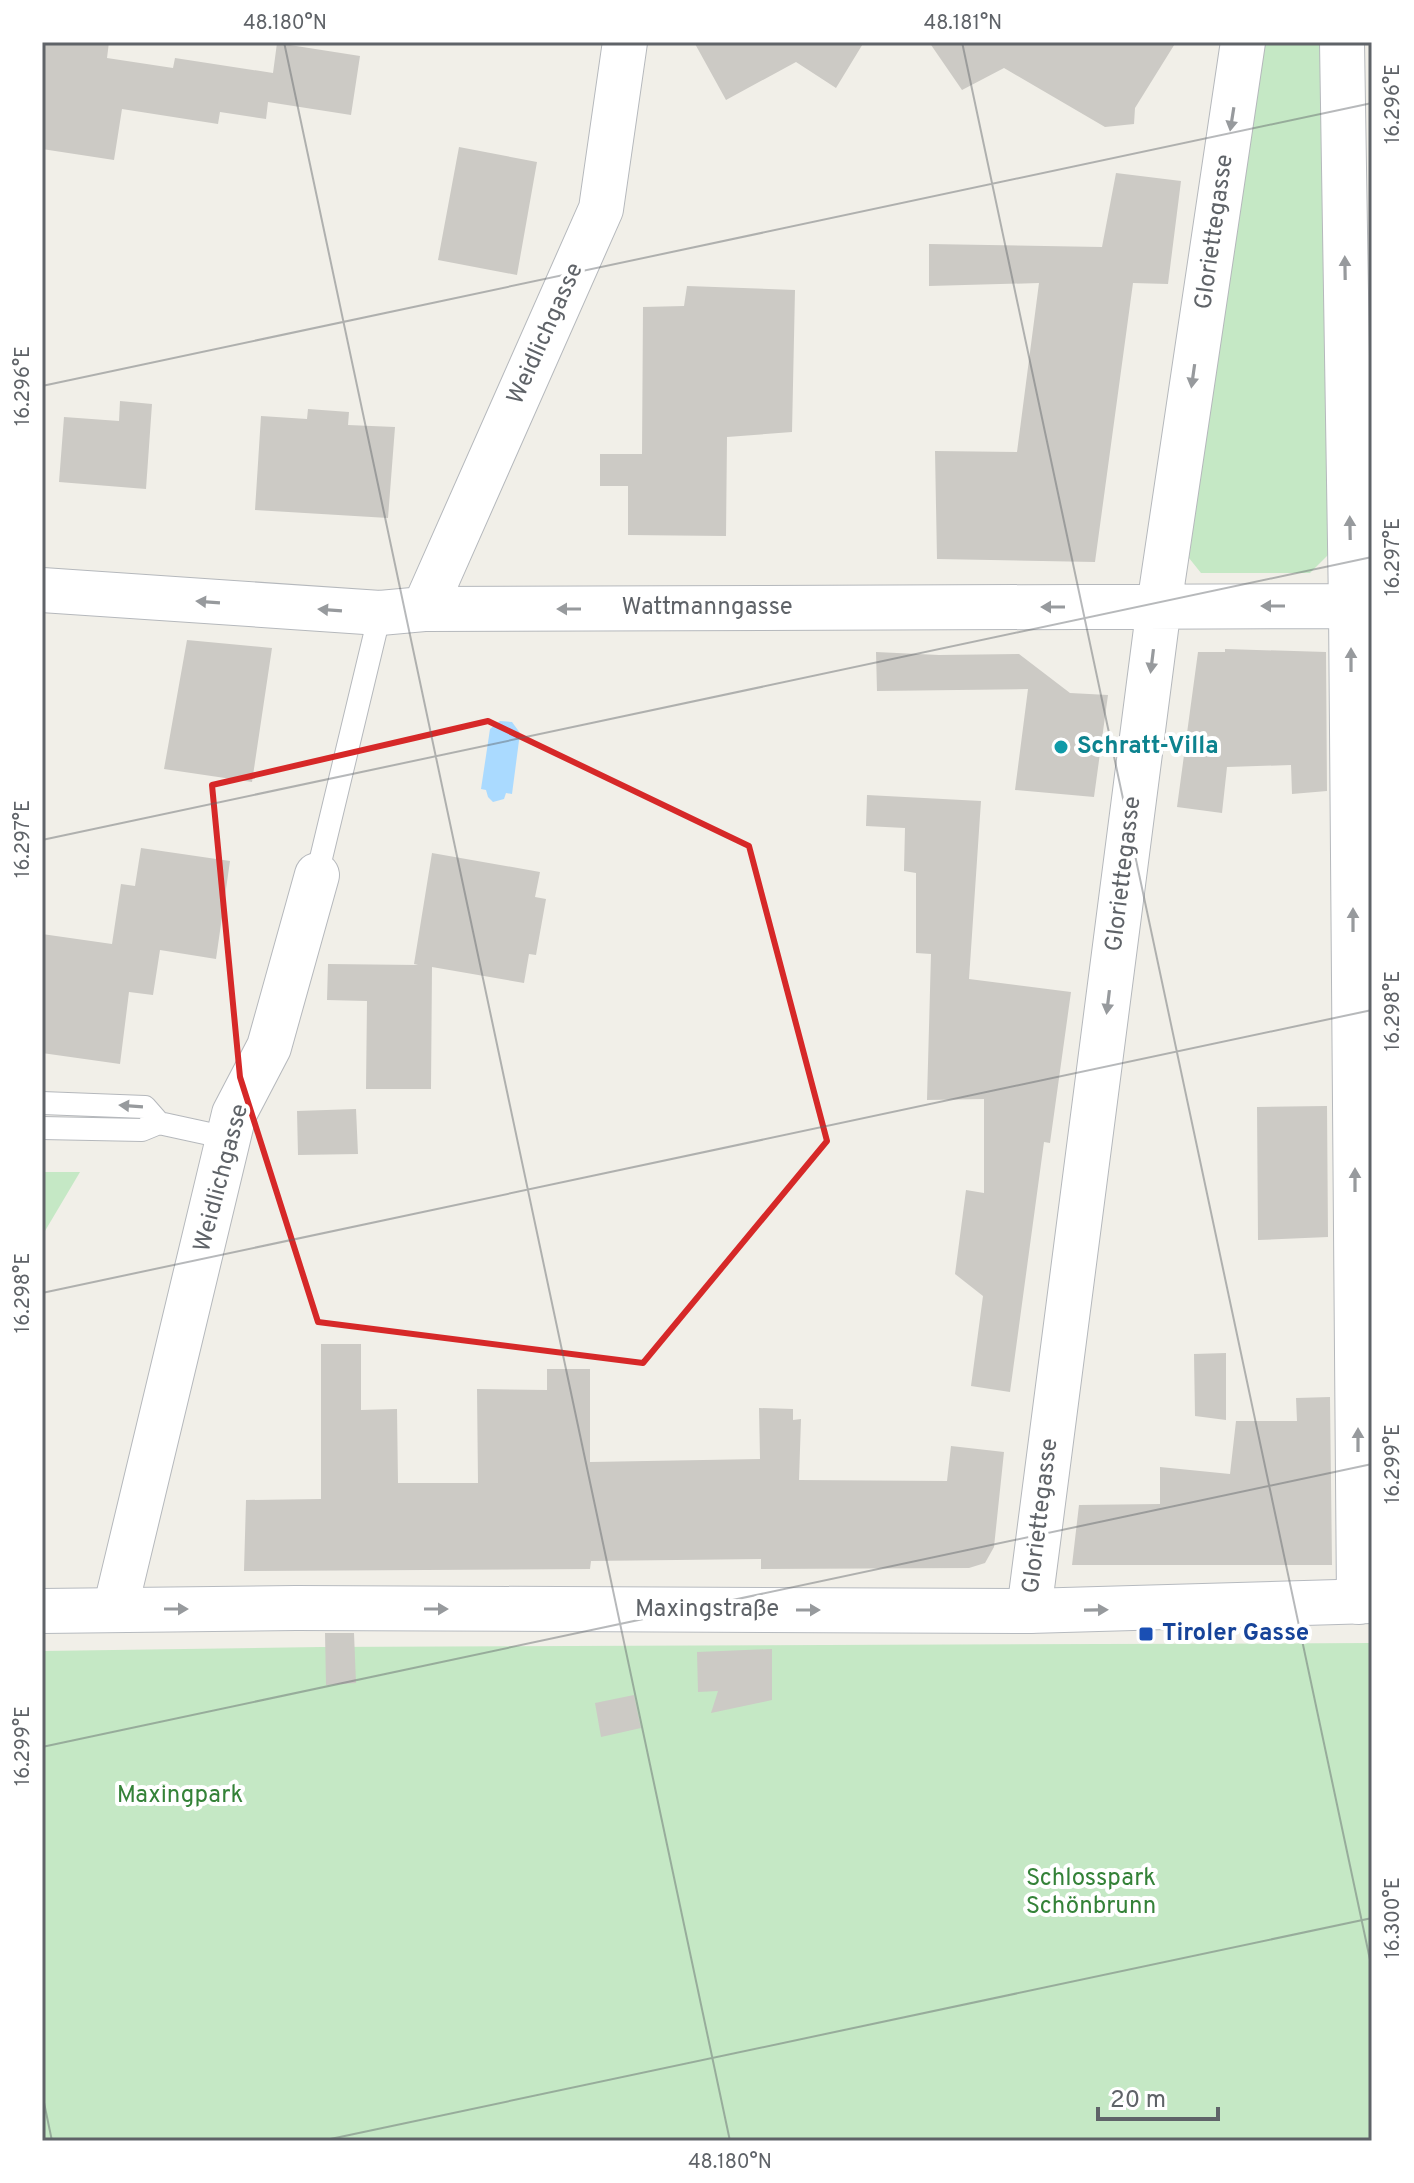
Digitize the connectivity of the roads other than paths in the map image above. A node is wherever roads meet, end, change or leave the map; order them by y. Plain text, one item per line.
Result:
1 (1243, 42) edge
2 (1342, 42) edge
3 (614, 44) edge
4 (42, 590) edge
5 (1159, 606) junction
6 (1361, 606) edge
7 (424, 609) junction
8 (380, 613) junction
9 (317, 875) joint
10 (42, 1103) edge
11 (159, 1123) junction
12 (42, 1128) edge
13 (228, 1138) junction
14 (1366, 1602) edge
15 (115, 1610) junction
16 (42, 1611) edge
17 (1029, 1611) junction

1 -> 5 street, Gloriettegasse
6 -> 2 street
3 - 7 street, Weidlichgasse
8 -> 4 street, Wattmanngasse
6 -> 5 street, Wattmanngasse
5 -> 7 street, Wattmanngasse
5 -> 17 street, Gloriettegasse
14 -> 6 street
7 - 8 street, Wattmanngasse
8 - 9 lane, Weidlichgasse
9 - 13 street, Weidlichgasse
11 -> 10 lane
11 - 12 lane
11 - 13 lane
13 - 15 street, Weidlichgasse
17 -> 14 street, Maxingstraße
15 - 16 street, Maxingstraße
15 -> 17 street, Maxingstraße

